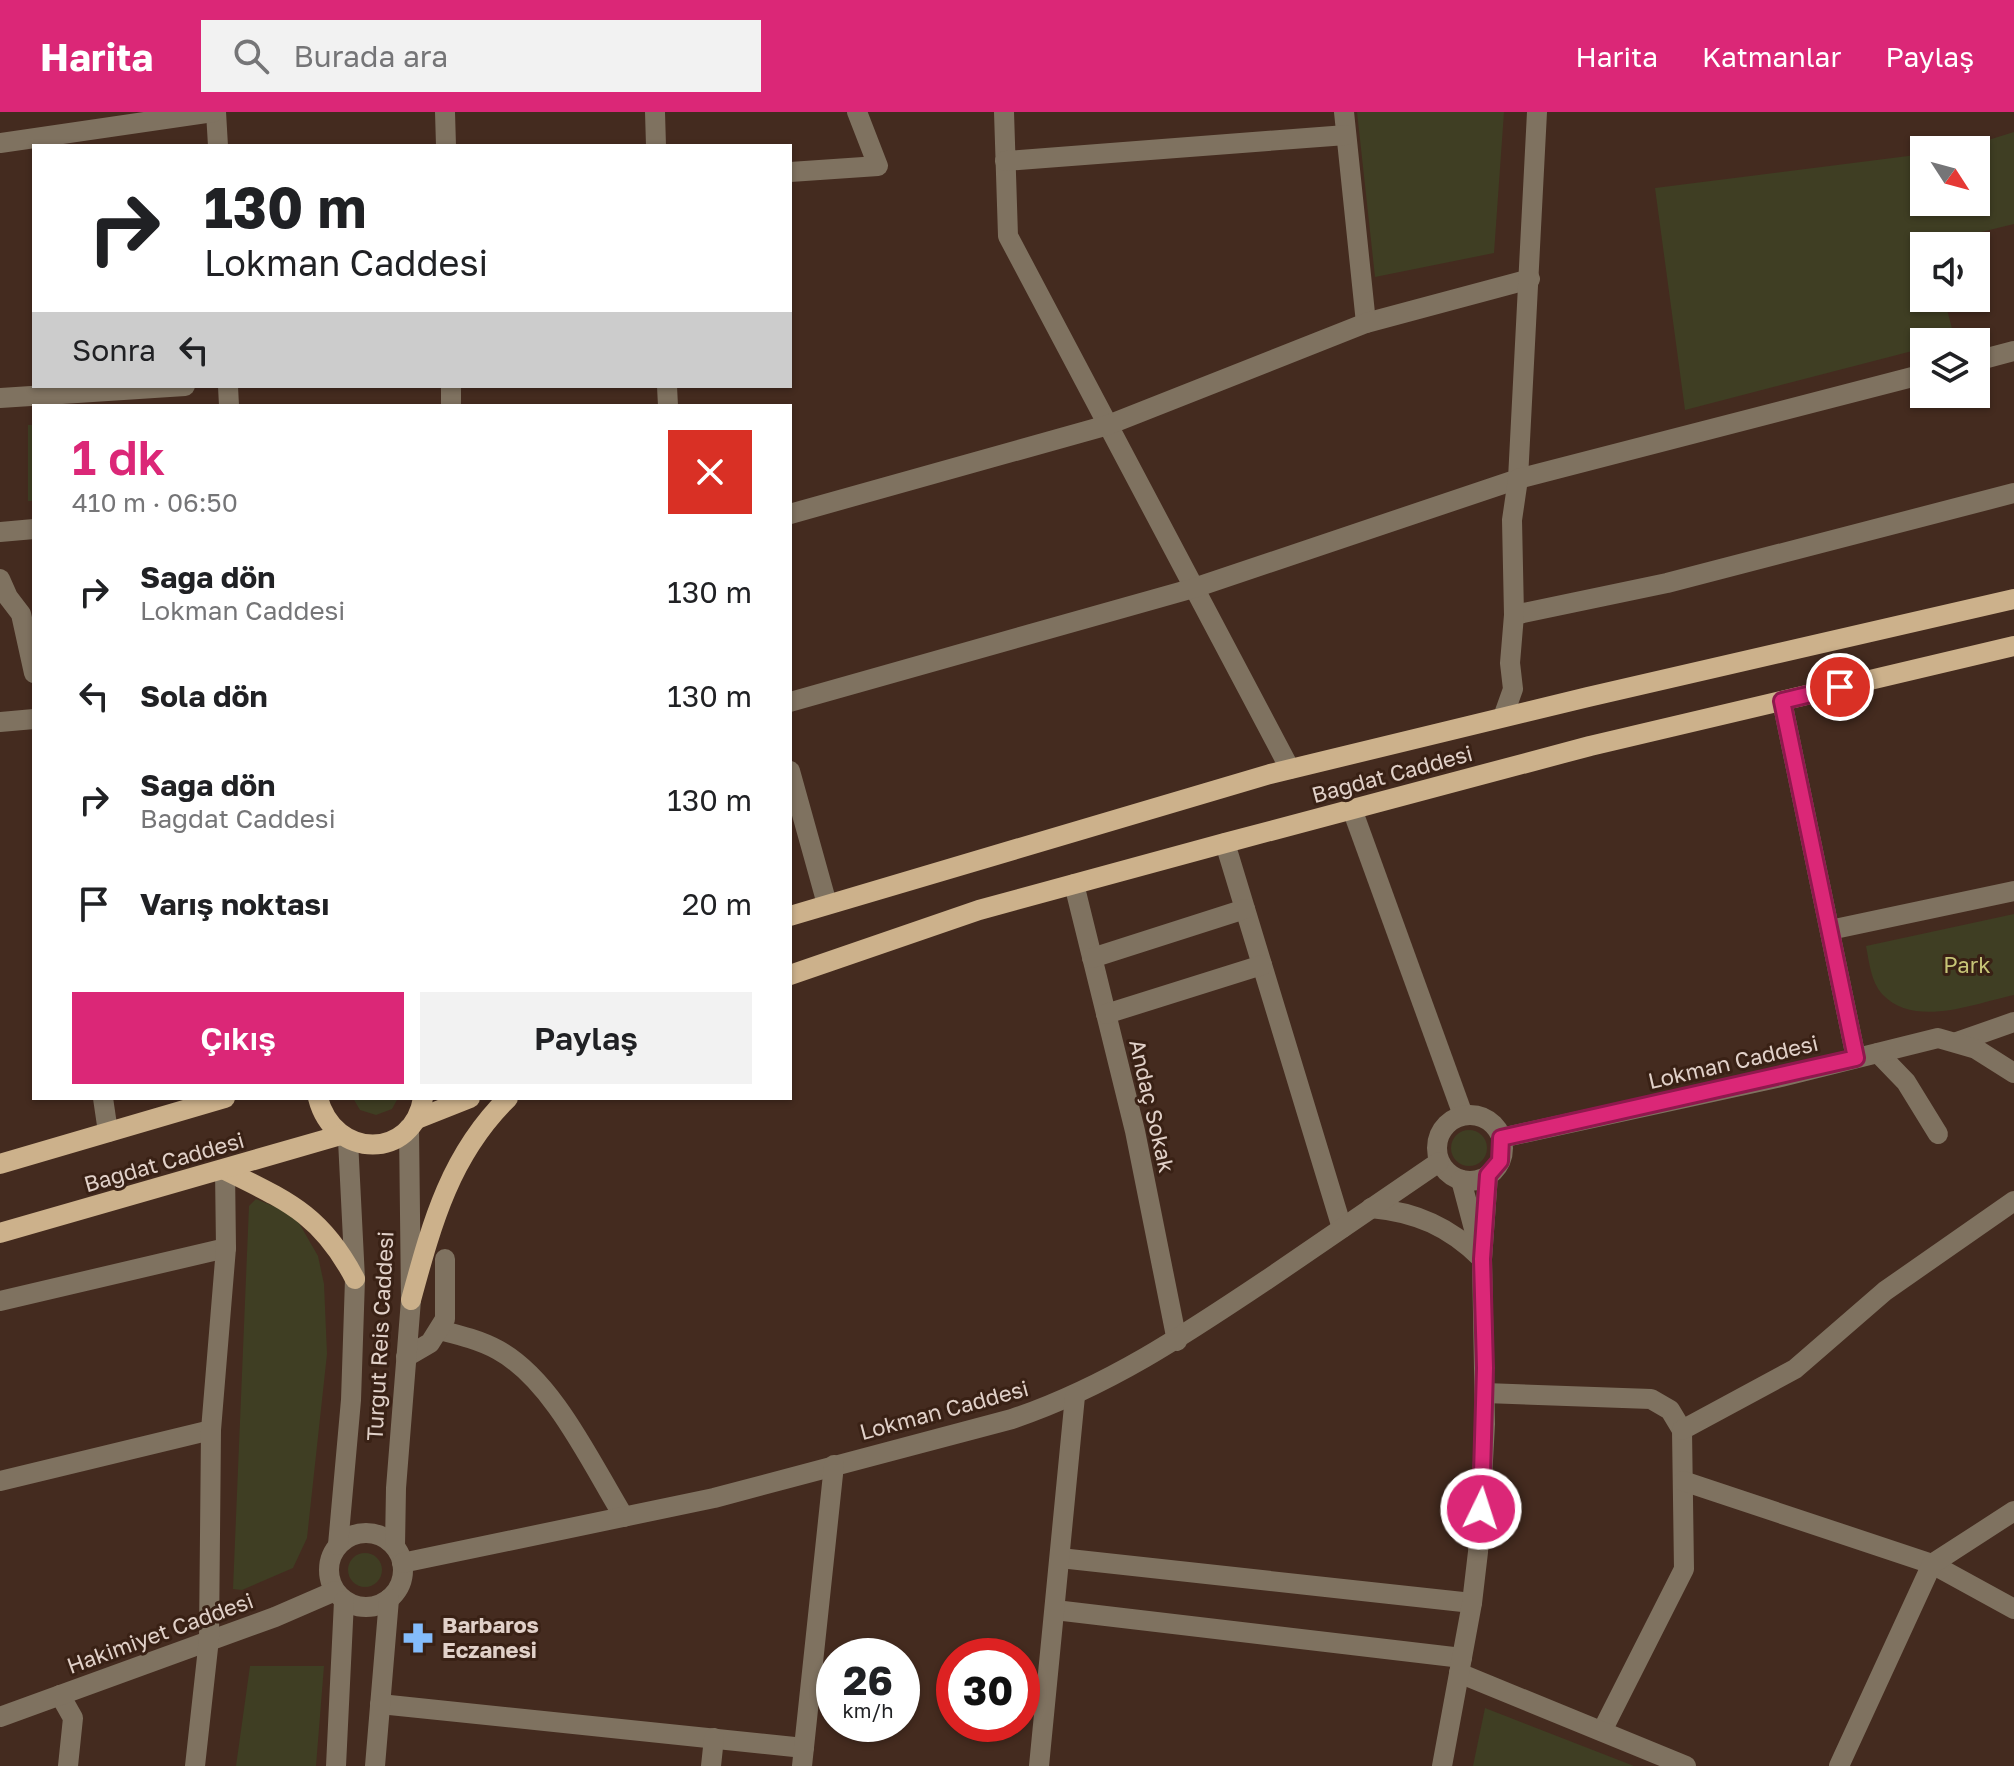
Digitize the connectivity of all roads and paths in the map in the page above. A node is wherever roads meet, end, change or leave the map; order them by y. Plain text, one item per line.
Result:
1 (214, 112) edge
2 (445, 112) edge
3 (655, 112) edge
4 (857, 112) edge
5 (1004, 112) edge
6 (1344, 112) edge
7 (1537, 112) edge
8 (124, 128) edge
9 (1346, 135) junction
10 (0, 143) edge
11 (218, 144) edge
12 (446, 144) edge
13 (656, 144) edge
14 (1005, 161) junction
15 (792, 172) edge
16 (1530, 279) junction
17 (1366, 323) junction
18 (2014, 351) edge
19 (1990, 357) edge
20 (1910, 378) edge
21 (177, 388) edge
22 (156, 393) edge
23 (0, 398) edge
24 (1108, 425) junction
25 (1518, 479) junction
26 (2014, 493) edge
27 (792, 513) edge
28 (32, 529) edge
29 (0, 532) edge
30 (0, 579) edge
31 (1194, 588) junction
32 (2014, 599) edge
33 (1514, 615) junction
34 (2014, 646) edge
35 (32, 664) edge
36 (792, 701) edge
37 (1782, 701) junction
38 (1503, 717) junction
39 (32, 719) edge
40 (0, 722) edge
41 (1290, 769) junction
42 (792, 778) edge
43 (1352, 809) junction
44 (1225, 843) junction
45 (1074, 884) junction
46 (2014, 891) edge
47 (827, 904) junction
48 (1245, 909) junction
49 (792, 915) edge
50 (1830, 930) junction
51 (1092, 958) junction
52 (1262, 965) junction
53 (792, 974) edge
54 (1106, 1014) junction
55 (2014, 1022) edge
56 (1957, 1042) junction
57 (1878, 1053) junction
58 (1856, 1058) junction
59 (2014, 1073) edge
60 (103, 1100) edge
61 (218, 1100) edge
62 (319, 1100) edge
63 (422, 1100) edge
64 (466, 1100) edge
65 (506, 1100) edge
66 (1463, 1115) junction
67 (413, 1124) junction
68 (108, 1132) junction
69 (1938, 1134) dead end
70 (345, 1138) junction
71 (1501, 1138) junction
72 (1439, 1162) junction
73 (0, 1164) edge
74 (225, 1170) junction
75 (1488, 1175) junction
76 (1461, 1180) junction
77 (2014, 1201) edge
78 (1371, 1208) junction
79 (1342, 1228) junction
80 (0, 1233) edge
81 (226, 1248) junction
82 (445, 1259) dead end
83 (1482, 1259) junction
84 (355, 1279) junction
85 (411, 1300) junction
86 (0, 1301) edge
87 (439, 1330) junction
88 (1177, 1341) junction
89 (406, 1357) junction
90 (1485, 1393) junction
91 (1075, 1396) junction
92 (211, 1430) junction
93 (1682, 1430) junction
94 (834, 1465) junction
95 (0, 1481) edge
96 (1683, 1481) junction
97 (2014, 1511) edge
98 (624, 1517) junction
99 (338, 1545) junction
100 (398, 1554) junction
101 (1060, 1558) junction
102 (1932, 1564) junction
103 (339, 1596) junction
104 (389, 1599) junction
105 (1472, 1603) junction
106 (2014, 1609) edge
107 (1055, 1610) junction
108 (209, 1639) junction
109 (1460, 1666) junction
110 (60, 1695) junction
111 (380, 1704) junction
112 (0, 1717) edge
113 (1602, 1731) junction
114 (714, 1738) junction
115 (803, 1757) edge
116 (1664, 1762) edge
117 (68, 1766) edge
118 (195, 1766) edge
119 (336, 1766) edge
120 (375, 1766) edge
121 (711, 1766) edge
122 (1039, 1766) edge
123 (1442, 1766) edge
124 (1686, 1766) edge
125 (1839, 1766) edge

1 - 8 street
1 - 11 street
2 - 12 street
3 - 13 street
4 - 15 street
5 - 14 street
6 - 9 street
7 - 16 street
8 - 10 street
9 - 14 street
9 - 17 street
14 - 24 street
16 - 17 street
16 - 25 street
17 - 24 street
18 - 19 street
20 - 25 street
21 - 22 street
22 - 23 street
24 - 27 street
24 - 31 street
25 - 31 street
25 - 33 street
26 - 33 street
28 - 29 street
30 - 35 street
31 - 36 street
31 - 41 street
32 - 38 main road, Bağdat Caddesi
33 - 38 street
34 - 37 main road, Bağdat Caddesi
37 - 43 main road, Bağdat Caddesi
37 - 50 street
38 - 41 main road, Bağdat Caddesi
39 - 40 street
41 - 47 main road, Bağdat Caddesi
42 - 47 street
43 - 44 main road, Bağdat Caddesi
43 - 66 street
44 - 45 main road, Bağdat Caddesi
44 - 48 street
45 - 51 street, Andaç Sokak
45 - 53 main road, Bağdat Caddesi
46 - 50 street
47 - 49 main road, Bağdat Caddesi
48 - 51 street
48 - 52 street
50 - 58 street
51 - 54 street, Andaç Sokak
52 - 54 street
52 - 79 street
54 - 88 street, Andaç Sokak
55 - 56 street
56 - 57 street, Lokman Caddesi
56 - 59 street, Lokman Caddesi
57 - 58 street, Lokman Caddesi
57 - 69 street
58 - 71 street, Lokman Caddesi
60 - 68 street
61 - 68 main road, Bağdat Caddesi
62 - 70 main road
63 - 67 main road
64 - 67 main road
65 - 85 main road
66 - 71 street
66 - 72 street
67 - 70 main road, Bağdat Caddesi
67 - 85 street, Turgut Reis Caddesi
68 - 73 main road, Bağdat Caddesi
70 - 74 main road, Bağdat Caddesi
70 - 84 street, Turgut Reis Caddesi
71 - 75 street
72 - 76 street
72 - 78 street, Lokman Caddesi
74 - 80 main road, Bağdat Caddesi
74 - 81 street
74 - 84 main road
75 - 76 street
75 - 83 street
76 - 83 street
77 - 93 street
78 - 79 street, Lokman Caddesi
78 - 83 street
79 - 88 street, Lokman Caddesi
81 - 86 street
81 - 92 street
82 - 87 street
83 - 90 street
84 - 99 street, Turgut Reis Caddesi
85 - 89 street, Turgut Reis Caddesi
87 - 89 street
87 - 98 street
88 - 91 street, Lokman Caddesi
89 - 100 street, Turgut Reis Caddesi
90 - 93 street
90 - 105 street
91 - 94 street, Lokman Caddesi
91 - 101 street
92 - 95 street
92 - 108 street
93 - 96 street
94 - 98 street, Lokman Caddesi
94 - 115 street
96 - 102 street
96 - 113 street
97 - 102 street
98 - 100 street, Lokman Caddesi
99 - 100 street
99 - 103 street
100 - 104 street
101 - 105 street
101 - 107 street
102 - 106 street
102 - 125 street
103 - 104 street
103 - 108 street, Hakimiyet Caddesi
103 - 119 street
104 - 111 street
105 - 109 street
107 - 109 street
107 - 122 street
108 - 110 street, Hakimiyet Caddesi
108 - 118 street
109 - 113 street
109 - 123 street
110 - 112 street, Hakimiyet Caddesi
110 - 117 street
111 - 114 street
111 - 120 street
113 - 116 street
114 - 115 street
114 - 121 street
116 - 124 street

